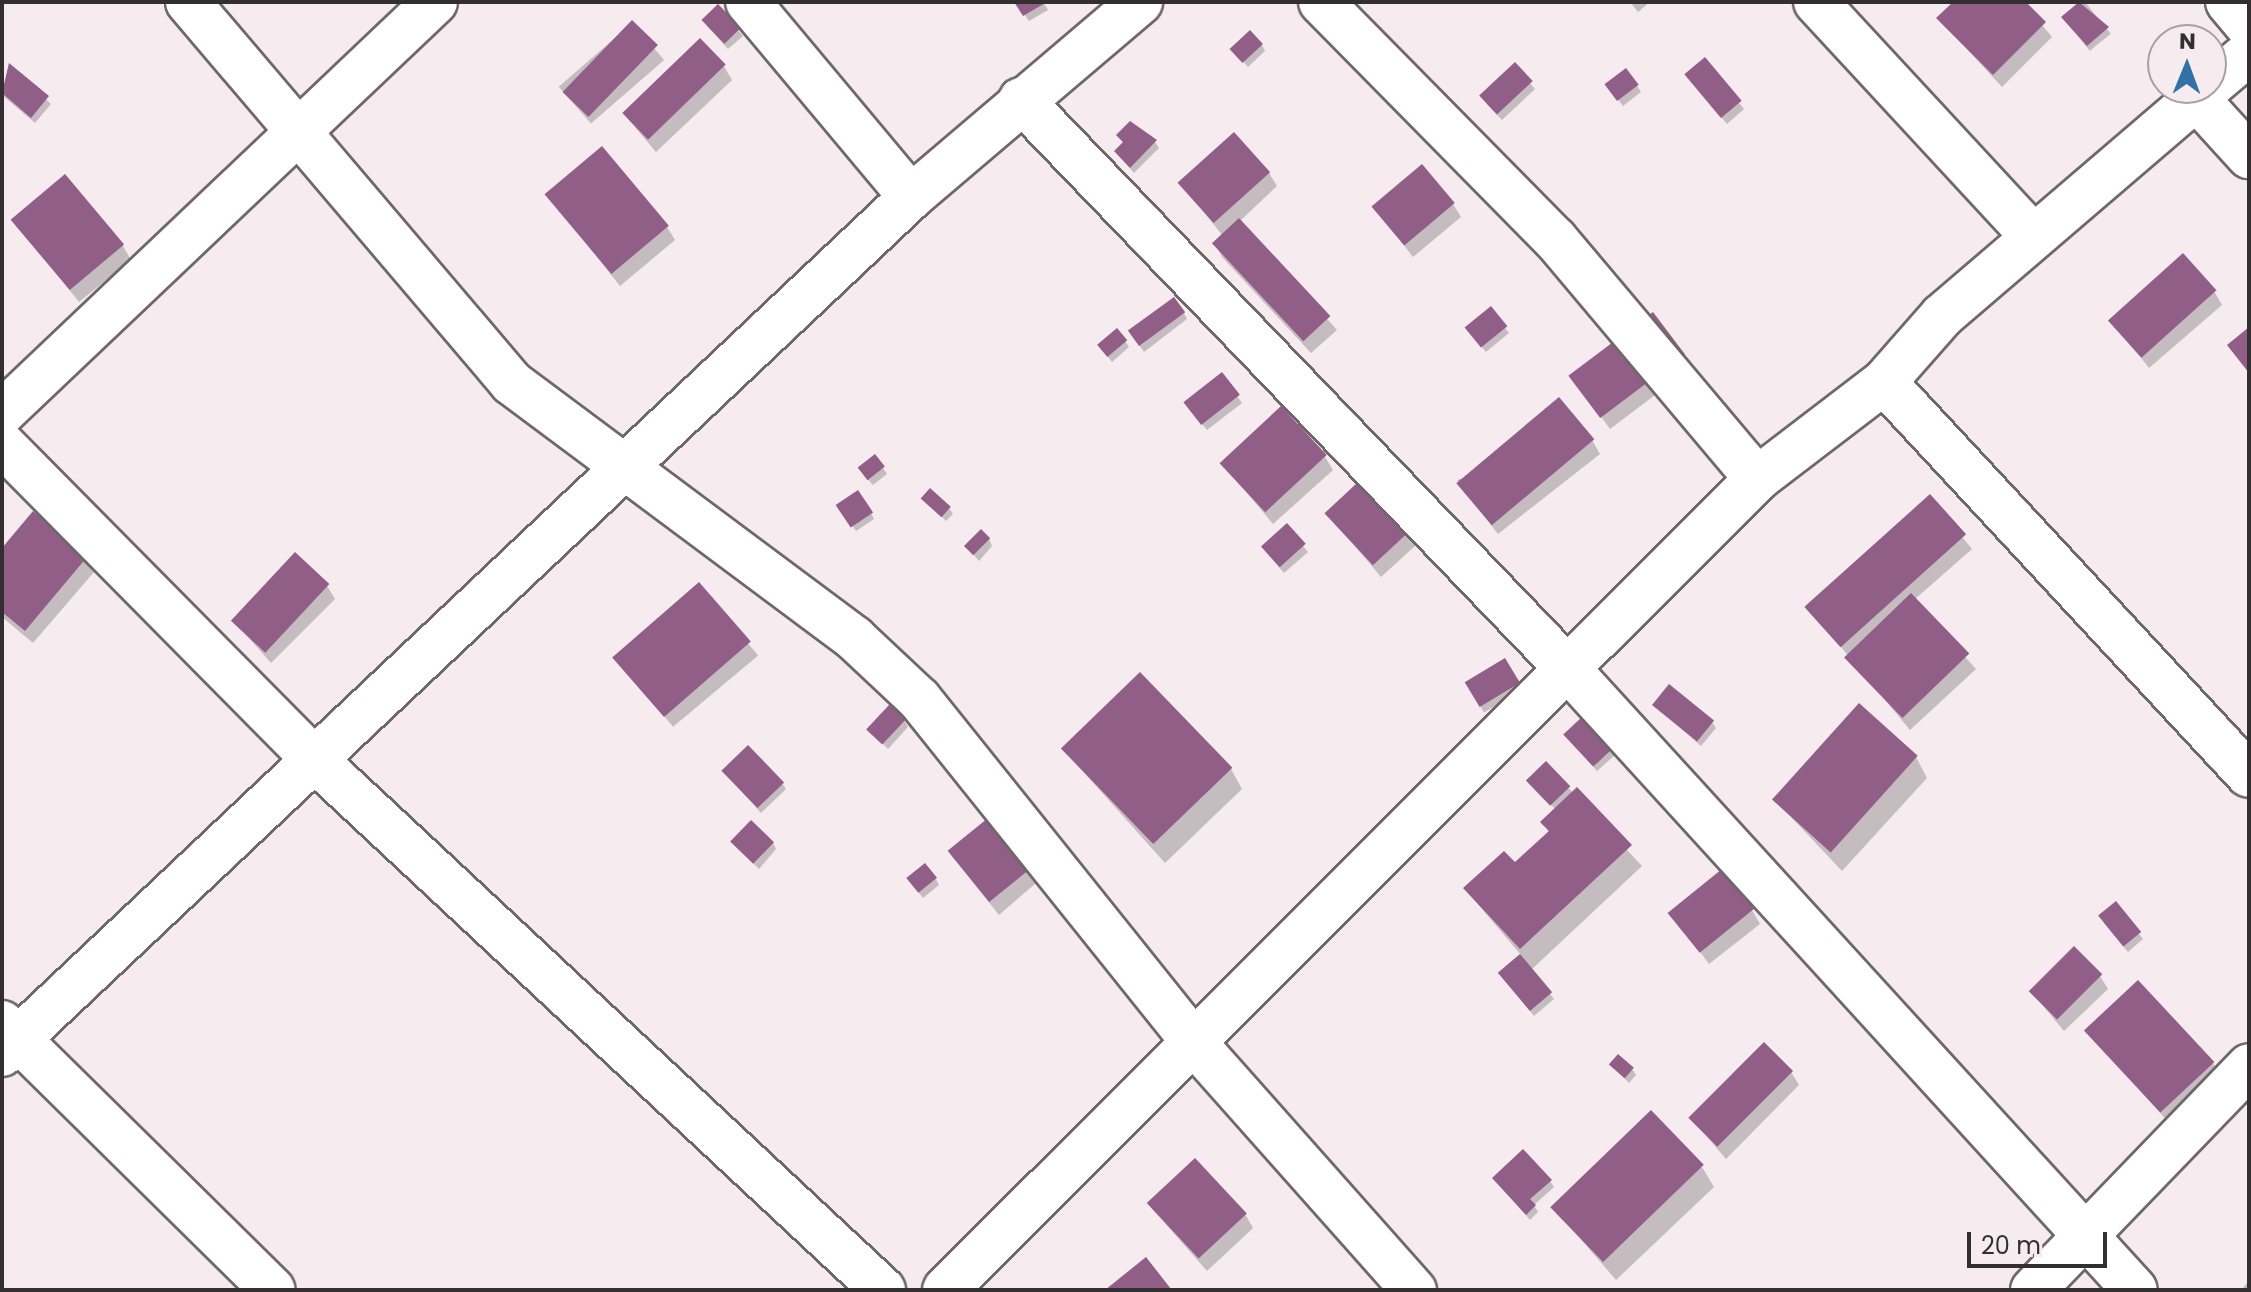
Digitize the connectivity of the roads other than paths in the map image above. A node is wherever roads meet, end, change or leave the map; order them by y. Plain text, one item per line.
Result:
1 (188, 2) edge
2 (435, 2) edge
3 (748, 2) edge
4 (1140, 2) edge
5 (1321, 2) edge
6 (1816, 2) edge
7 (2228, 2) edge
8 (2249, 27) edge
9 (2249, 53) edge
10 (2227, 72) edge
11 (1021, 100) junction
12 (2189, 104) edge
13 (2214, 104) edge
14 (303, 134) junction
15 (2249, 156) edge
16 (911, 197) junction
17 (2033, 236) junction
18 (1884, 382) junction
19 (2, 413) edge
20 (2, 444) edge
21 (623, 470) junction
22 (1757, 479) junction
23 (1569, 670) junction
24 (315, 760) junction
25 (2249, 775) edge
26 (7, 1039) edge
27 (1197, 1046) junction
28 (2249, 1066) edge
29 (2085, 1234) junction
30 (273, 1290) edge
31 (883, 1290) edge
32 (945, 1290) edge
33 (1414, 1290) edge
34 (2033, 1290) edge
35 (2135, 1290) edge

1 - 14 street
2 - 14 street
3 - 16 street
4 - 11 street
5 - 22 street
6 - 17 street
7 - 8 street
9 - 10 street
11 - 16 street
11 - 23 street
12 - 17 street
13 - 15 street
14 - 19 street
14 - 21 street
16 - 21 street
17 - 18 street
18 - 22 street
18 - 25 street
20 - 24 street
21 - 24 street
21 - 27 street
22 - 23 street
23 - 27 street
23 - 29 street
24 - 26 street
24 - 31 street
26 - 30 street
27 - 32 street
27 - 33 street
28 - 29 street
29 - 34 street
29 - 35 street

